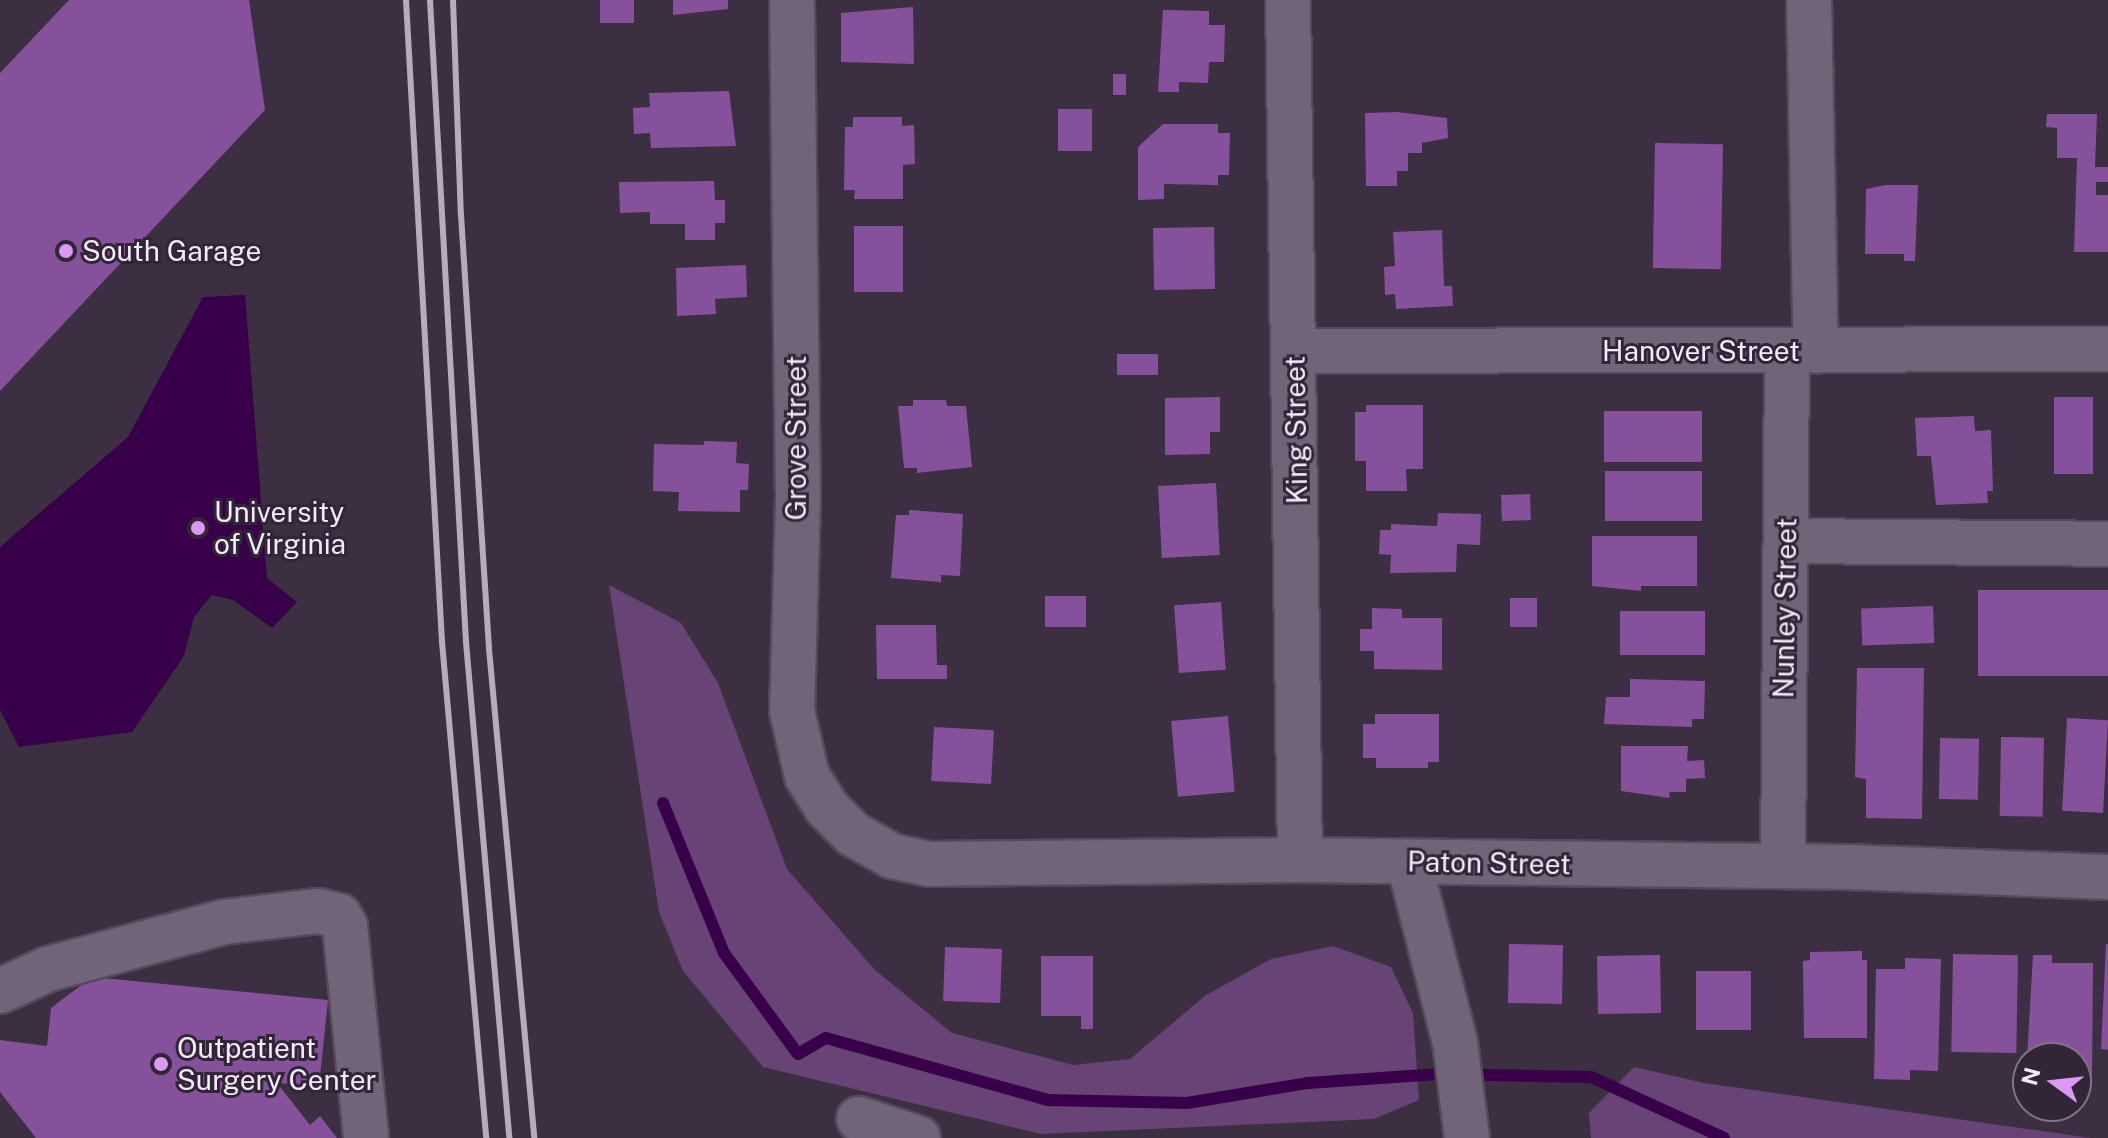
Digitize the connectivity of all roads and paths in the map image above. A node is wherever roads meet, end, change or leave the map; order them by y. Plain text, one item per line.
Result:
1 (792, 0) edge
2 (1288, 0) edge
3 (1809, 0) edge
4 (2108, 349) edge
5 (1295, 351) junction
6 (1801, 351) junction
7 (1786, 541) junction
8 (2108, 544) edge
9 (873, 845) joint
10 (1300, 860) junction
11 (1409, 862) junction
12 (1783, 866) junction
13 (2108, 877) edge
14 (0, 991) edge
15 (859, 1119) dead end
16 (366, 1138) edge
17 (918, 1138) edge
18 (1467, 1138) edge

1 - 9 street, Grove Street
2 - 5 street, King Street
3 - 6 street, Nunley Street
4 - 6 street, Hanover Street
5 - 6 street, Hanover Street
5 - 10 street, King Street
6 - 7 street, Nunley Street
7 - 8 street
7 - 12 street, Nunley Street
9 - 10 street, Paton Street
10 - 11 street, Paton Street
11 - 12 street, Paton Street
11 - 18 street
12 - 13 street, Paton Street
14 - 16 street
15 - 17 street

